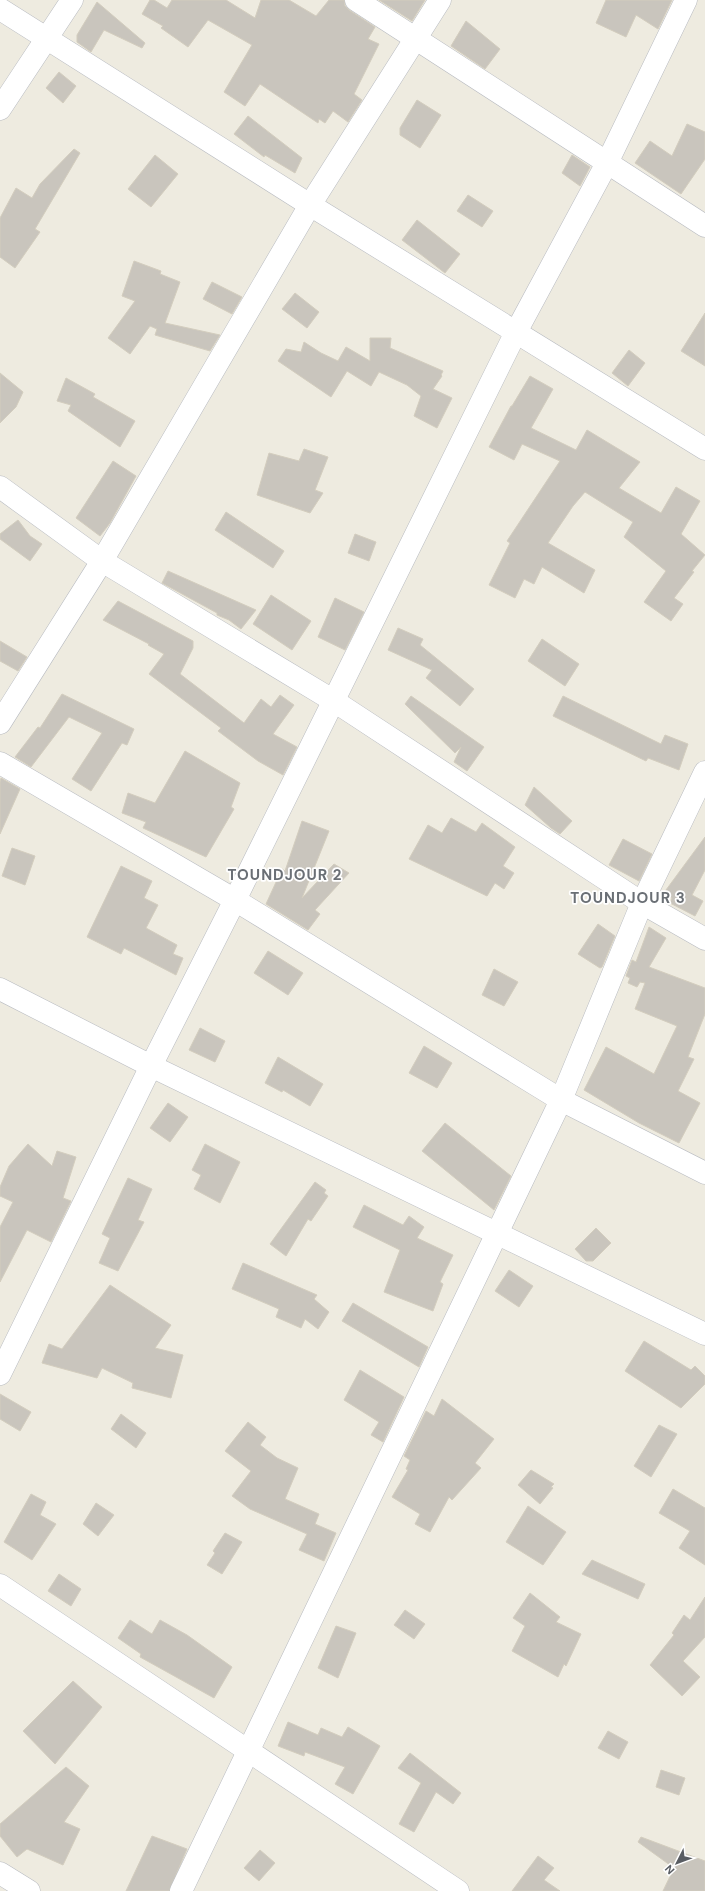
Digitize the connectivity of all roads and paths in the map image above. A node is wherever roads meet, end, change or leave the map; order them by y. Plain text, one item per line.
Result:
1 (72, 0) edge
2 (356, 0) edge
3 (440, 0) edge
4 (686, 0) edge
5 (0, 9) edge
6 (47, 38) junction
7 (416, 39) junction
8 (0, 109) edge
9 (606, 163) junction
10 (310, 205) junction
11 (705, 226) edge
12 (516, 332) junction
13 (705, 449) edge
14 (0, 487) edge
15 (102, 561) junction
16 (334, 701) junction
17 (0, 724) edge
18 (0, 763) edge
19 (705, 772) edge
20 (236, 900) junction
21 (642, 903) junction
22 (705, 939) edge
23 (0, 990) edge
24 (151, 1066) junction
25 (561, 1100) junction
26 (705, 1173) edge
27 (498, 1234) junction
28 (705, 1334) edge
29 (0, 1374) edge
30 (0, 1585) edge
31 (249, 1751) junction
32 (0, 1873) edge
33 (28, 1891) edge
34 (181, 1891) edge
35 (458, 1891) edge

1 - 6 street
2 - 7 street
3 - 7 street
4 - 9 street
5 - 6 street
6 - 8 street
6 - 10 street
7 - 9 street
7 - 10 street
9 - 11 street
9 - 12 street
10 - 12 street
10 - 15 street
12 - 13 street
12 - 16 street
14 - 15 street
15 - 16 street
15 - 17 street
16 - 20 street
16 - 21 street
18 - 20 street
19 - 21 street
20 - 24 street
20 - 25 street
21 - 22 street
21 - 25 street
23 - 24 street
24 - 27 street
24 - 29 street
25 - 26 street
25 - 27 street
27 - 28 street
27 - 31 street
30 - 31 street
31 - 34 street
31 - 35 street
32 - 33 street

